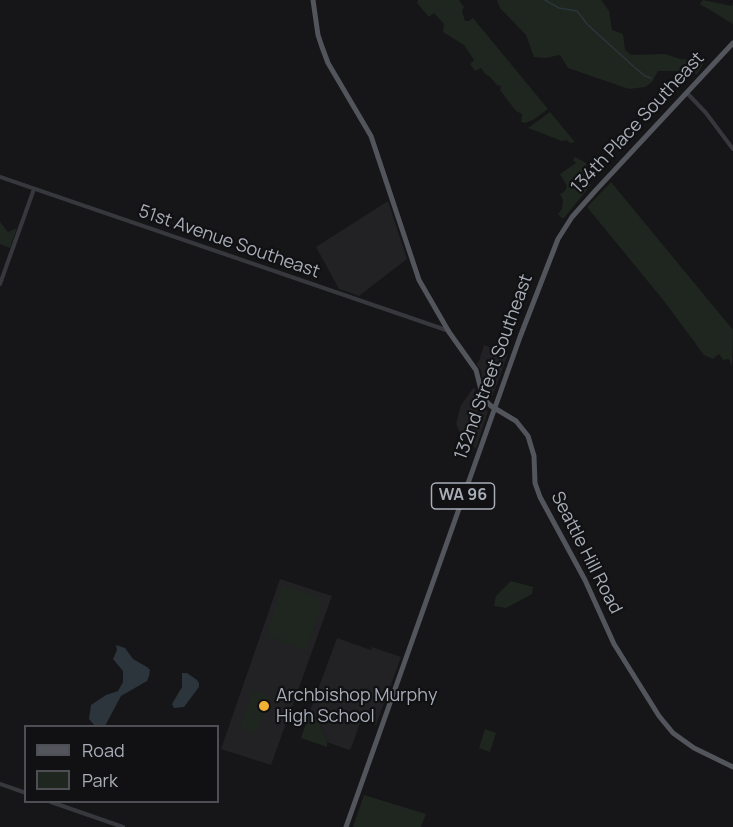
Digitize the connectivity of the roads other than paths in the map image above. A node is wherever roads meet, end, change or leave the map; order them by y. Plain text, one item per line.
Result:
1 (313, 0) edge
2 (733, 43) edge
3 (687, 93) junction
4 (733, 149) edge
5 (0, 177) edge
6 (34, 189) junction
7 (566, 225) joint
8 (0, 284) edge
9 (449, 332) junction
10 (495, 409) junction
11 (733, 767) edge
12 (0, 784) edge
13 (24, 792) edge
14 (57, 803) edge
15 (123, 827) edge
16 (346, 827) edge

1 - 9 main road, Seattle Hill Road
2 - 3 main road, 134th Place Southeast
3 - 4 street
3 - 7 main road, 134th Place Southeast
5 - 6 street, 51st Avenue Southeast
6 - 8 street
6 - 9 street, 51st Avenue Southeast
7 - 10 main road, 132nd Street Southeast
9 - 10 main road, Seattle Hill Road
10 - 11 main road, Seattle Hill Road
10 - 16 main road, 132nd Street Southeast / WA 96
12 - 13 street
14 - 15 street

